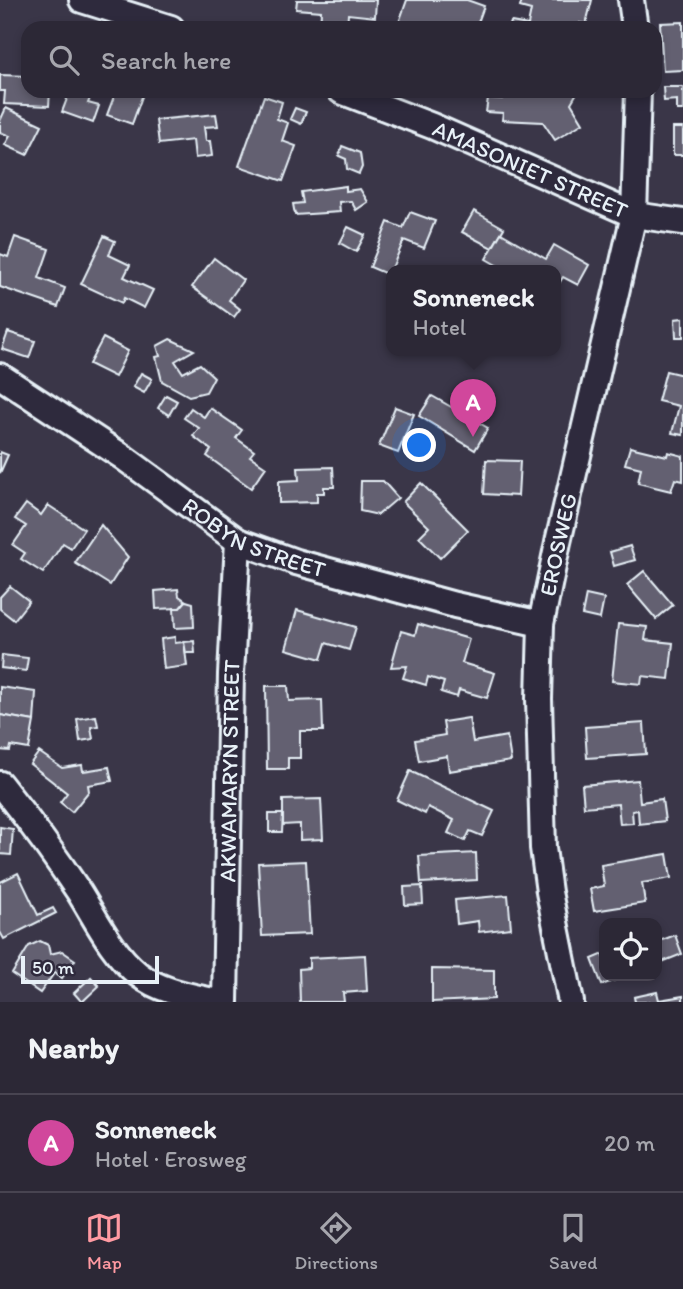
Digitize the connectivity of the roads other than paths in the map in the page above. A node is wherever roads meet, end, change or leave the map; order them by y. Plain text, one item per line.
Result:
1 (82, 0) edge
2 (631, 0) edge
3 (150, 21) edge
4 (634, 21) edge
5 (359, 98) edge
6 (638, 98) edge
7 (634, 215) junction
8 (683, 222) edge
9 (0, 376) edge
10 (239, 541) junction
11 (541, 624) junction
12 (0, 784) edge
13 (218, 1002) edge
14 (225, 1002) edge
15 (571, 1002) edge

1 - 3 street
2 - 4 street
5 - 7 street, AMASONIET STREET
6 - 7 street, EROSWEG
7 - 8 street, AMASONIET STREET
7 - 11 street, EROSWEG
9 - 10 street, ROBYN STREET
10 - 11 street, ROBYN STREET
10 - 14 street, AKWAMARYN STREET
11 - 15 street, EROSWEG
12 - 13 street

